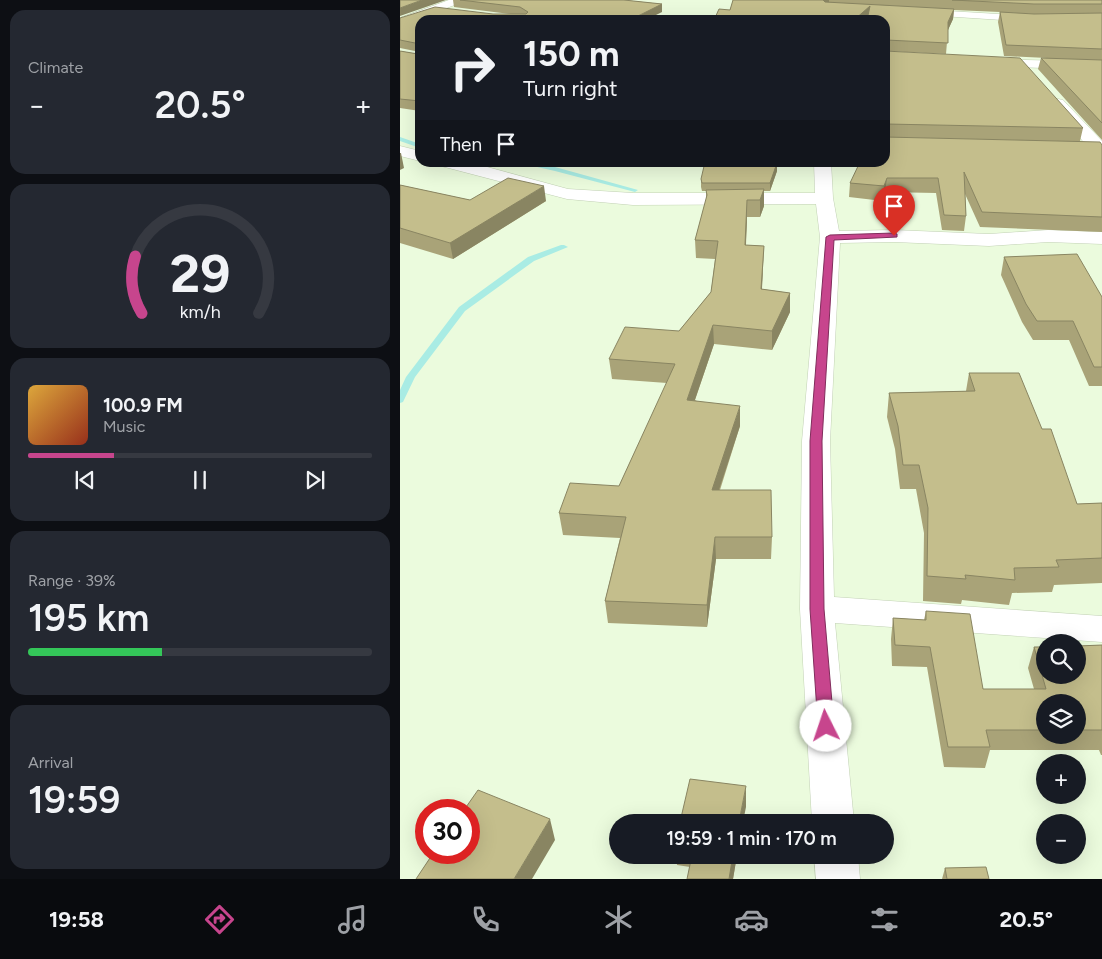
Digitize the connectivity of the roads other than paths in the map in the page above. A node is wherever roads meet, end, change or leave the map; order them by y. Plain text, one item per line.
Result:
1 (459, 0) edge
2 (434, 9) junction
3 (901, 11) edge
4 (463, 13) edge
5 (418, 15) edge
6 (415, 16) edge
7 (1102, 18) edge
8 (400, 22) edge
9 (977, 62) edge
10 (1024, 64) junction
11 (1102, 66) edge
12 (1037, 79) edge
13 (1049, 93) edge
14 (1072, 147) edge
15 (1102, 148) edge
16 (400, 151) edge
17 (415, 155) edge
18 (466, 167) edge
19 (822, 167) edge
20 (824, 198) junction
21 (830, 237) junction
22 (1102, 238) edge
23 (817, 609) junction
24 (1102, 629) edge
25 (832, 814) edge
26 (837, 864) edge
27 (838, 879) edge

1 - 2 street
2 - 4 street
2 - 5 street
3 - 7 street
6 - 8 street
9 - 10 street
10 - 11 street
10 - 12 street
13 - 15 street
14 - 15 street
16 - 17 street
18 - 20 street
19 - 20 street
20 - 21 street
21 - 22 street
21 - 23 street
23 - 24 street
23 - 25 street
26 - 27 street

